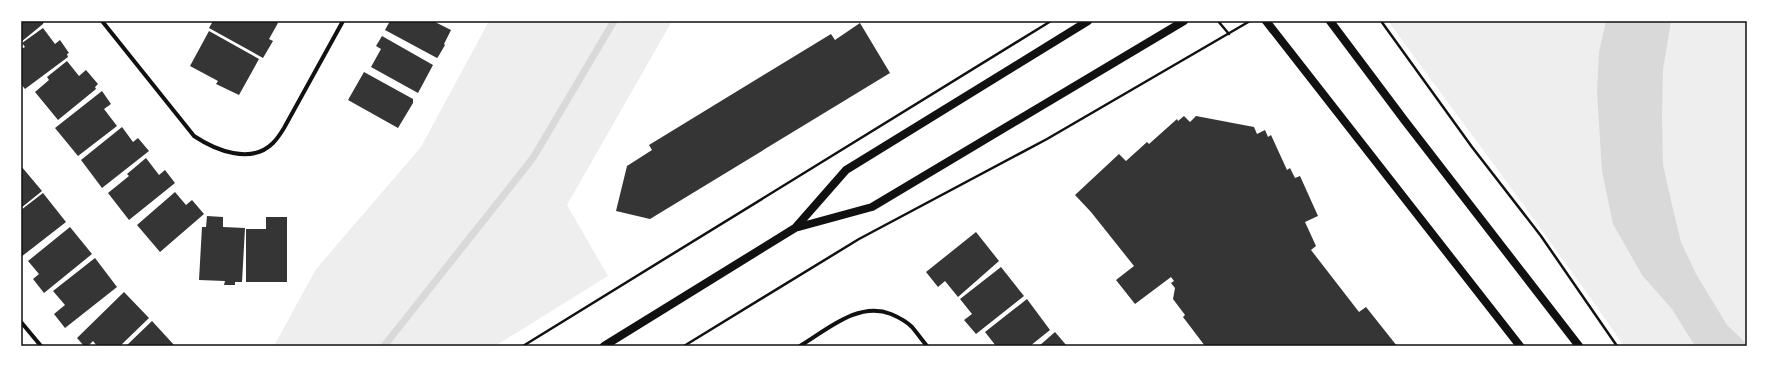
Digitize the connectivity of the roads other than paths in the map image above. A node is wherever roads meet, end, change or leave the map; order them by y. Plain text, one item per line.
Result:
1 (102, 21) edge
2 (343, 21) edge
3 (1088, 21) edge
4 (1184, 21) edge
5 (1266, 21) edge
6 (1330, 21) edge
7 (795, 228) junction
8 (21, 322) edge
9 (41, 346) edge
10 (604, 346) edge
11 (800, 346) edge
12 (927, 346) edge
13 (1520, 346) edge
14 (1579, 346) edge

1 - 2 street
3 - 7 main road
4 - 7 main road
5 - 13 main road
6 - 14 main road
7 - 10 main road
8 - 9 street
11 - 12 street

